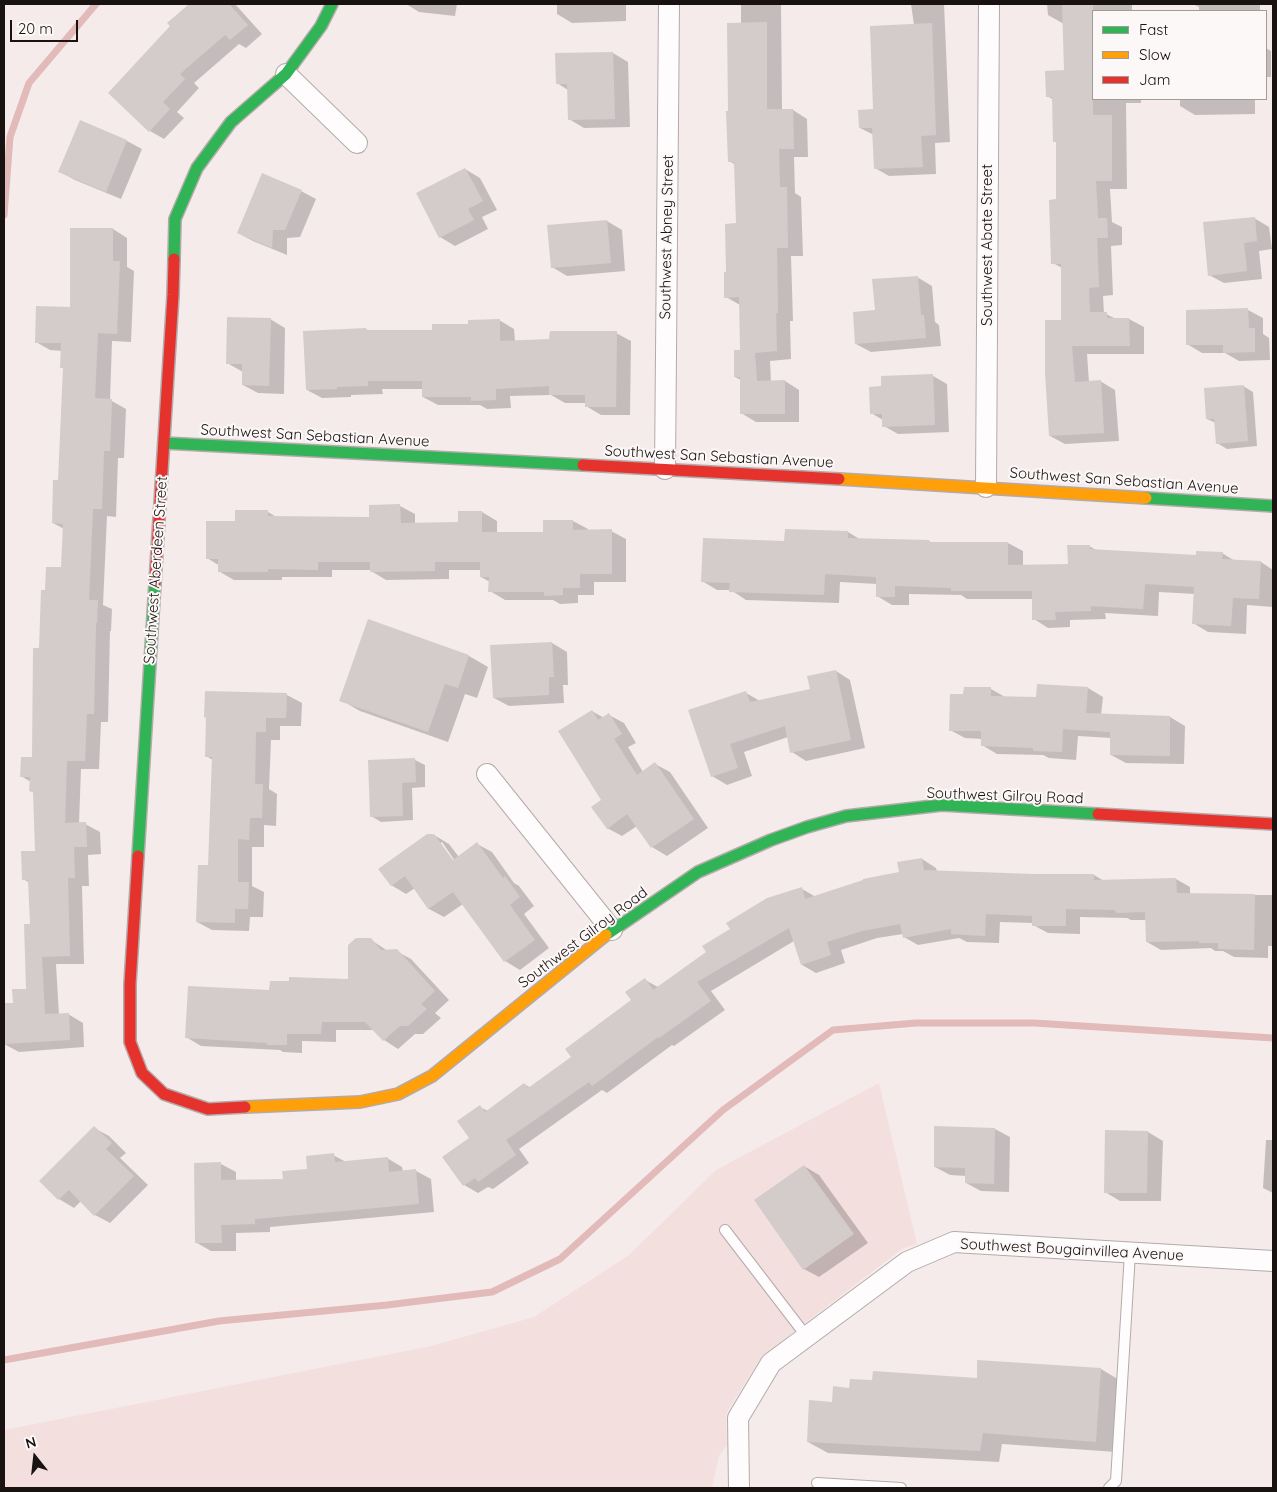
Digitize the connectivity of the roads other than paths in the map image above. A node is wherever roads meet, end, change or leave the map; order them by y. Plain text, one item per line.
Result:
1 (332, 4) edge
2 (669, 4) edge
3 (989, 4) edge
4 (286, 74) junction
5 (356, 143) dead end
6 (164, 443) junction
7 (664, 469) junction
8 (986, 487) junction
9 (1273, 506) edge
10 (488, 774) dead end
11 (1273, 824) edge
12 (612, 930) junction
13 (164, 1094) joint
14 (725, 1230) dead end
15 (1130, 1253) junction
16 (1273, 1261) edge
17 (807, 1337) junction
18 (817, 1483) dead end
19 (739, 1488) edge
20 (902, 1488) edge
21 (1109, 1488) edge

1 - 4 street, Southwest Aberdeen Street
2 - 7 street, Southwest Abney Street
3 - 8 street, Southwest Abate Street
4 - 5 street
4 - 6 street, Southwest Aberdeen Street
6 - 7 street, Southwest San Sebastian Avenue
6 - 13 street, Southwest Aberdeen Street
7 - 8 street, Southwest San Sebastian Avenue
8 - 9 street, Southwest San Sebastian Avenue
10 - 12 street
11 - 12 street, Southwest Gilroy Road
12 - 13 street, Southwest Gilroy Road
14 - 17 lane
15 - 16 street, Southwest Bougainvillea Avenue
15 - 17 street, Southwest Bougainvillea Avenue
15 - 21 lane
17 - 19 street, Southwest Bougainvillea Avenue
18 - 20 lane

